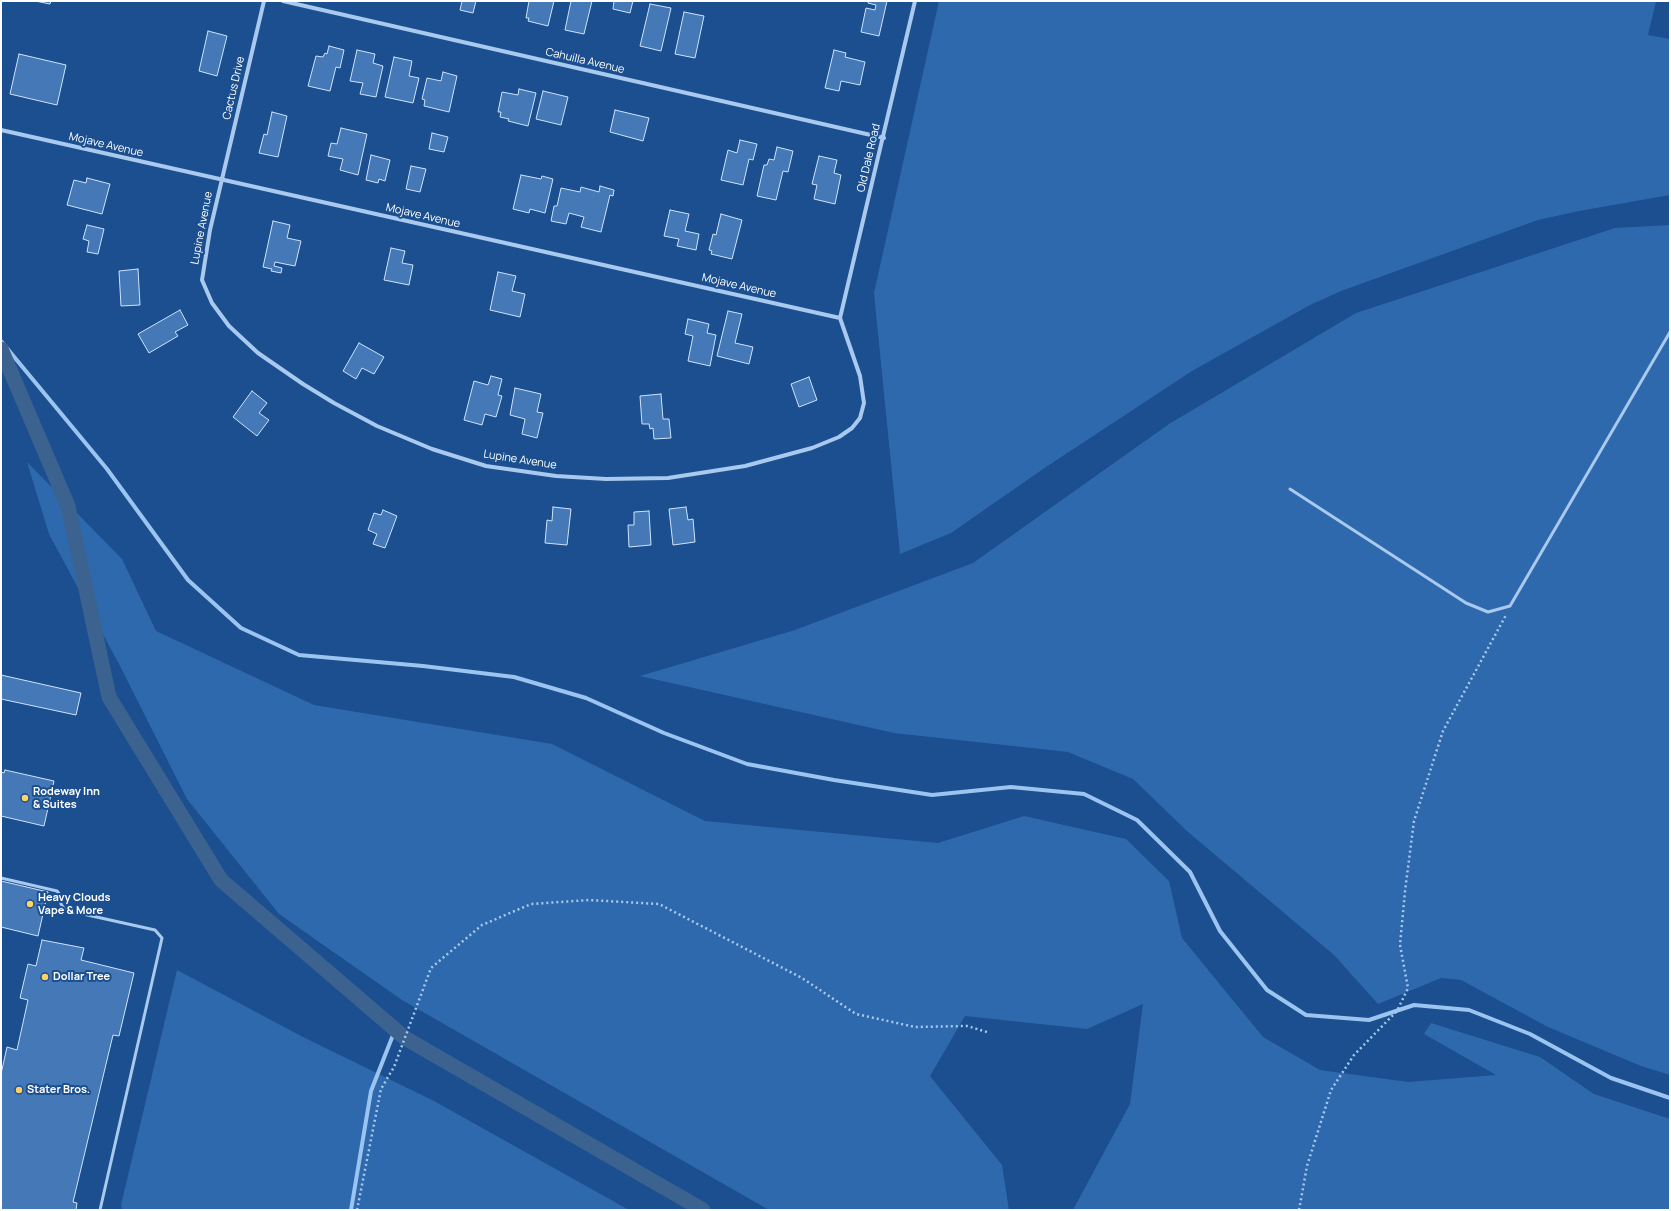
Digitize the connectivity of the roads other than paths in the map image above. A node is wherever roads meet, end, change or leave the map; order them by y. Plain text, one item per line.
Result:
1 (264, 1) edge
2 (283, 1) edge
3 (915, 1) edge
4 (1, 130) edge
5 (884, 138) junction
6 (222, 180) junction
7 (840, 318) junction
8 (1670, 332) edge
9 (1290, 489) dead end
10 (1, 878) edge
11 (100, 1210) edge

1 - 6 street, Cactus Drive
2 - 5 street, Cahuilla Avenue
3 - 5 street, Old Dale Road
4 - 6 street, Mojave Avenue
5 - 7 street, Old Dale Road
6 - 7 street, Mojave Avenue
6 - 7 street, Lupine Avenue
8 - 9 lane
10 - 11 lane

